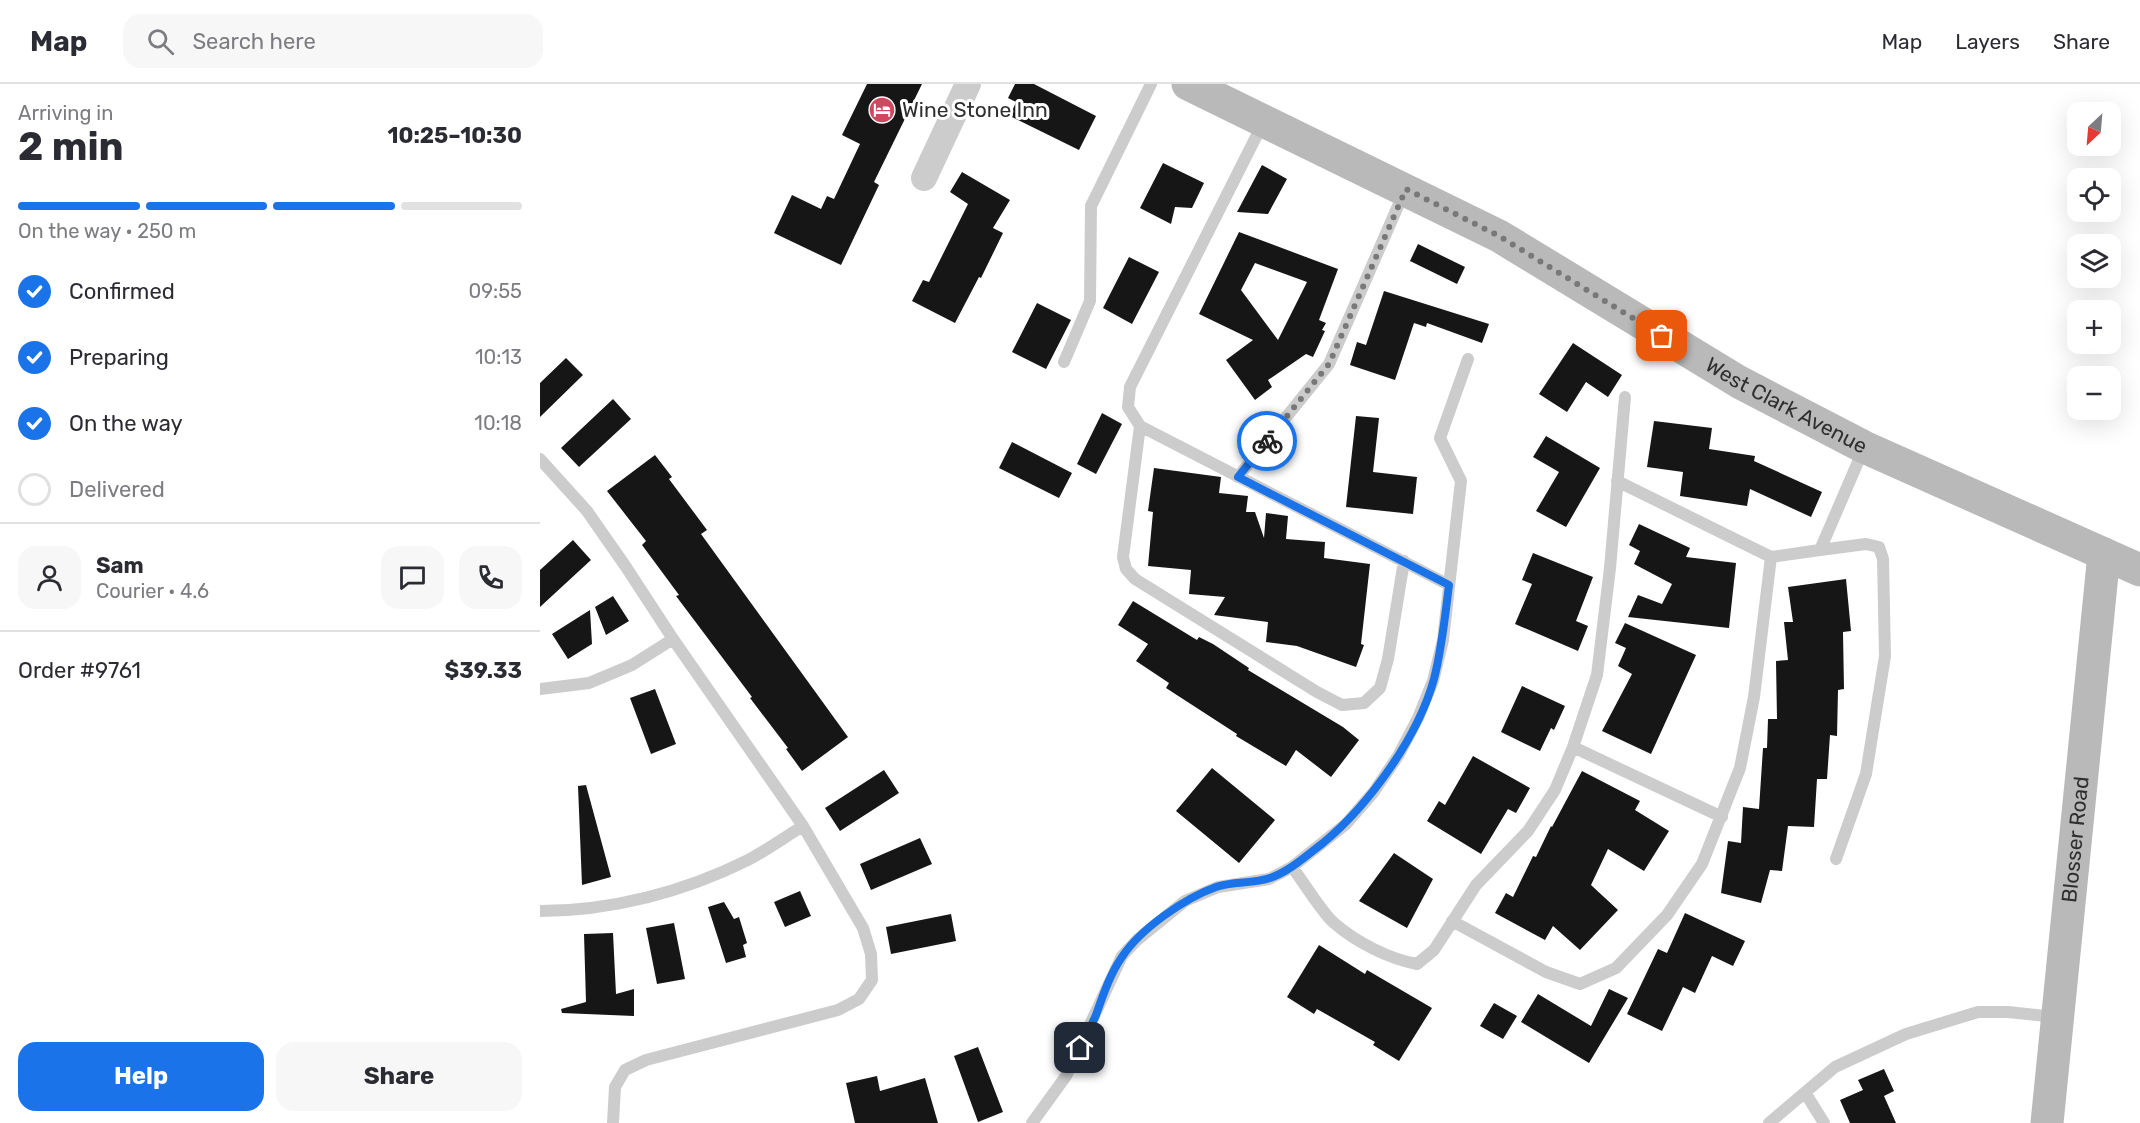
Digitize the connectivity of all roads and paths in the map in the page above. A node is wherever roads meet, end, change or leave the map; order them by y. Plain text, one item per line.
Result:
1 (968, 84) edge
2 (1151, 84) edge
3 (1188, 84) edge
4 (1264, 121) junction
5 (924, 178) dead end
6 (1406, 189) junction
7 (1468, 359) dead end
8 (1064, 362) dead end
9 (1625, 397) dead end
10 (1140, 426) junction
11 (1864, 447) junction
12 (540, 459) edge
13 (1238, 477) junction
14 (1617, 482) junction
15 (1820, 550) junction
16 (2104, 554) junction
17 (1771, 557) junction
18 (1404, 561) junction
19 (2140, 570) edge
20 (1449, 585) junction
21 (673, 639) junction
22 (540, 689) edge
23 (1573, 747) junction
24 (1722, 817) junction
25 (803, 826) junction
26 (1836, 859) dead end
27 (1292, 867) junction
28 (540, 912) edge
29 (1452, 921) junction
30 (2058, 1018) junction
31 (1806, 1094) junction
32 (613, 1123) edge
33 (1032, 1123) edge
34 (1770, 1123) edge
35 (1824, 1123) edge
36 (2047, 1123) edge

1 - 5 street
2 - 8 lane
3 - 4 main road, West Clark Avenue
4 - 6 main road, West Clark Avenue
4 - 10 lane
6 - 11 main road, West Clark Avenue
6 - 13 lane
7 - 20 lane
9 - 14 lane
10 - 13 lane
10 - 18 lane
11 - 15 lane
11 - 16 main road, West Clark Avenue
12 - 21 lane
13 - 18 lane
14 - 17 lane
14 - 23 lane
15 - 17 lane
15 - 26 lane
16 - 19 main road, West Clark Avenue
16 - 30 main road, Blosser Road
17 - 24 lane
18 - 20 lane
20 - 27 lane
21 - 22 lane
21 - 25 lane
23 - 24 lane
23 - 29 lane
24 - 29 lane
25 - 28 lane
25 - 32 lane
27 - 29 lane
27 - 33 lane
30 - 31 lane
30 - 36 main road, Blosser Road
31 - 34 lane
31 - 35 lane

